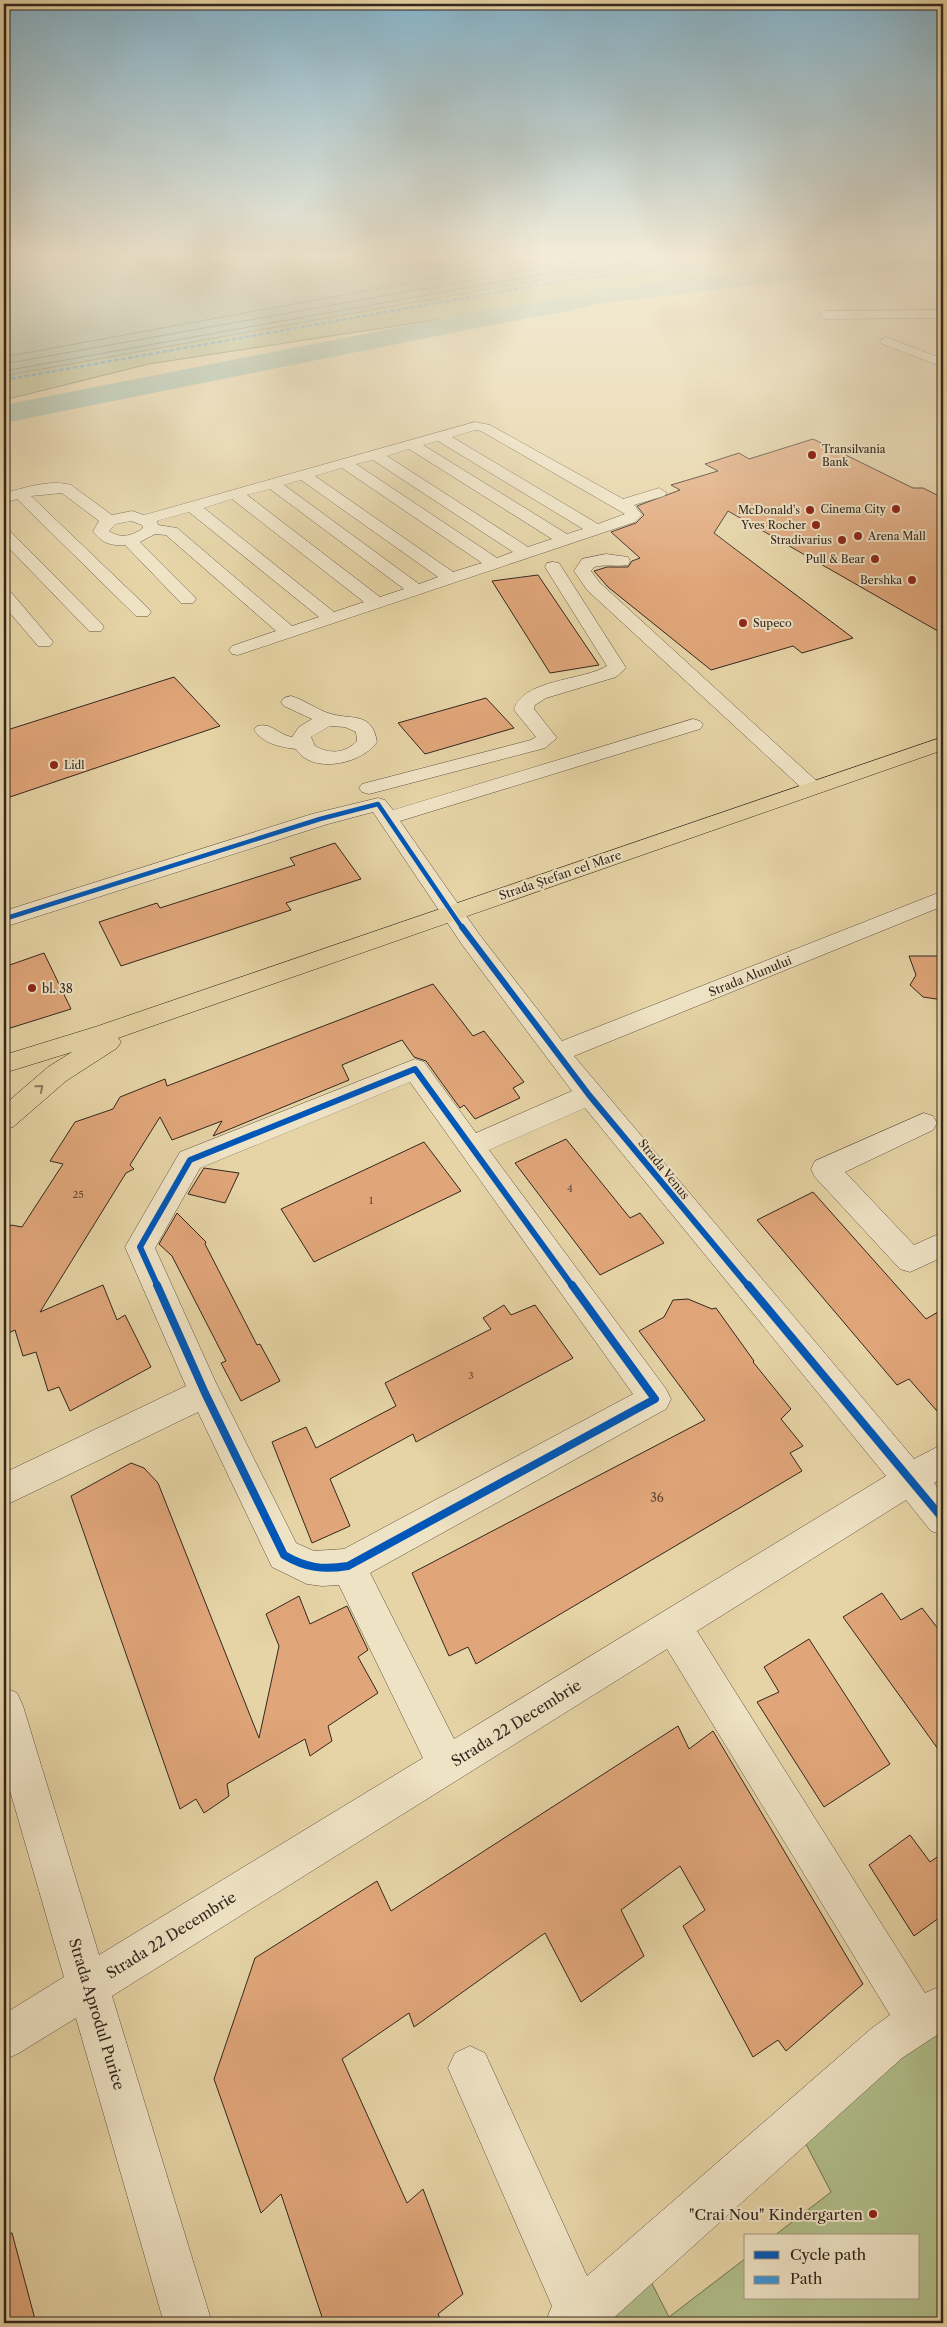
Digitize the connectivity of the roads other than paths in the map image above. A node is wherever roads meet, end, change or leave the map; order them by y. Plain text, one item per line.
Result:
1 (440, 436) junction
2 (411, 444) junction
3 (374, 454) junction
4 (344, 463) junction
5 (303, 474) junction
6 (272, 483) junction
7 (659, 493) dead end
8 (20, 494) junction
9 (235, 494) junction
10 (4, 498) edge
11 (621, 504) junction
12 (192, 506) junction
13 (110, 521) junction
14 (149, 524) junction
15 (596, 530) junction
16 (4, 534) edge
17 (129, 540) junction
18 (566, 541) junction
19 (527, 554) junction
20 (622, 561) dead end
21 (495, 564) junction
22 (553, 567) dead end
23 (452, 579) junction
24 (417, 590) junction
25 (4, 595) edge
26 (186, 599) dead end
27 (378, 604) junction
28 (142, 612) dead end
29 (332, 619) junction
30 (95, 627) dead end
31 (288, 634) junction
32 (44, 642) dead end
33 (238, 650) dead end
34 (329, 720) junction
35 (693, 725) dead end
36 (306, 734) junction
37 (943, 743) edge
38 (349, 756) junction
39 (813, 788) junction
40 (379, 803) junction
41 (943, 898) edge
42 (451, 912) junction
43 (4, 918) edge
44 (177, 1008) junction
45 (557, 1054) junction
46 (4, 1064) edge
47 (589, 1095) junction
48 (4, 1120) edge
49 (924, 1123) dead end
50 (472, 1146) junction
51 (943, 1244) edge
52 (205, 1393) junction
53 (943, 1459) edge
54 (910, 1480) junction
55 (4, 1490) edge
56 (943, 1520) edge
57 (348, 1566) junction
58 (673, 1626) junction
59 (4, 1706) edge
60 (447, 1765) junction
61 (89, 1985) junction
62 (931, 2014) edge
63 (4, 2038) edge
64 (470, 2068) dead end
65 (578, 2320) edge
66 (188, 2323) edge

1 - 2 street
1 - 11 street
1 - 15 street
2 - 3 street
2 - 18 street
3 - 4 street
3 - 19 street
4 - 5 street
4 - 21 street
5 - 6 street
5 - 23 street
6 - 9 street
6 - 24 street
7 - 11 street
8 - 10 street
8 - 13 street
8 - 28 street
9 - 12 street
9 - 27 street
11 - 15 street
12 - 14 street
12 - 29 street
13 - 14 street
13 - 17 street
14 - 17 street
14 - 31 street
15 - 18 street
16 - 30 street
17 - 26 street
18 - 19 street
19 - 21 street
20 - 39 street
21 - 23 street
22 - 40 street
23 - 24 street
24 - 27 street
25 - 32 street
27 - 29 street
29 - 31 street
31 - 33 street
34 - 36 street
34 - 36 street
34 - 38 street
35 - 40 street
36 - 38 street
37 - 39 main road, Strada Ștefan cel Mare
38 - 40 street, Strada Venus
39 - 42 main road, Strada Ștefan cel Mare
40 - 42 street, Strada Venus
40 - 43 street
41 - 45 street, Strada Alunului
42 - 44 main road, Strada Ștefan cel Mare
42 - 45 street, Strada Venus
44 - 46 main road
48 -> 44 main road
45 - 47 street, Strada Venus
47 - 50 street
47 - 54 street, Strada Venus
49 - 51 street
50 - 52 street
50 - 57 street
52 - 55 street
52 - 57 street
53 - 54 street, Strada 22 Decembrie
54 - 56 street, Strada Venus
54 - 58 street, Strada 22 Decembrie
57 - 60 street
58 - 60 street, Strada 22 Decembrie
58 - 62 street
59 - 61 street, Strada Aprodul Purice
60 - 61 street, Strada 22 Decembrie
61 - 63 street, Strada 22 Decembrie
61 - 66 street, Strada Aprodul Purice
62 - 65 street
64 - 65 street

